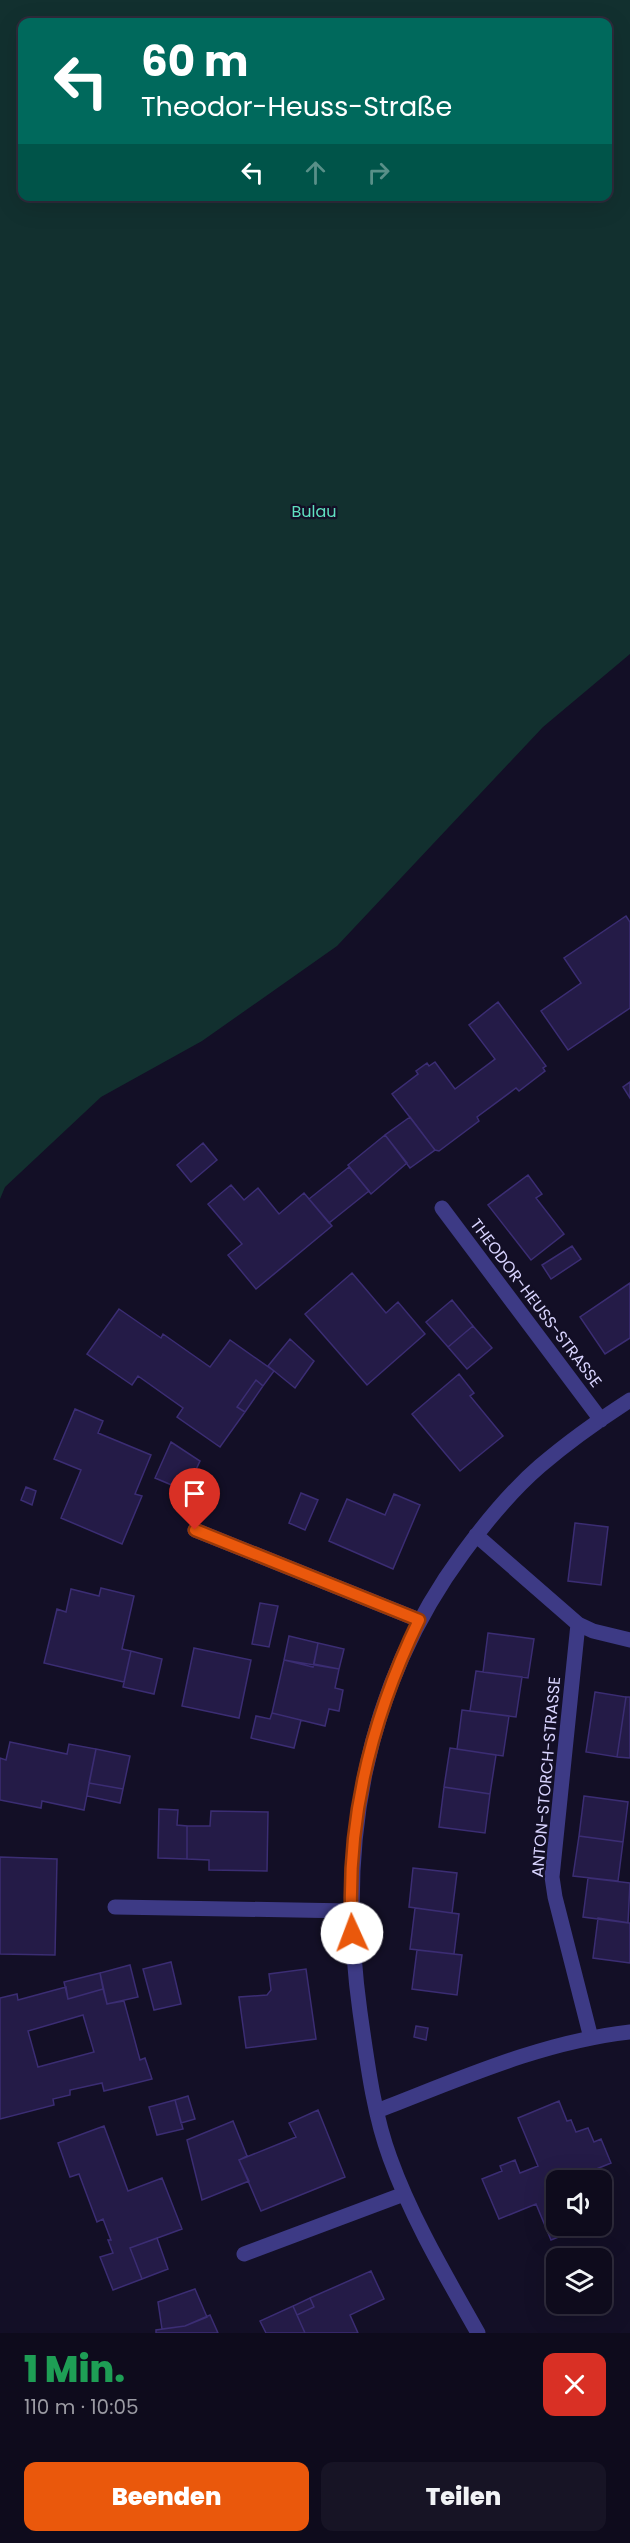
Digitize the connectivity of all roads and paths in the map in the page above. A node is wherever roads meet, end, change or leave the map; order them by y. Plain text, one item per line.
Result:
1 (442, 1208) dead end
2 (630, 1400) edge
3 (600, 1419) junction
4 (195, 1530) dead end
5 (476, 1535) junction
6 (419, 1620) junction
7 (579, 1624) junction
8 (630, 1640) edge
9 (115, 1907) dead end
10 (351, 1911) junction
11 (630, 2032) edge
12 (591, 2038) junction
13 (377, 2111) junction
14 (404, 2194) junction
15 (244, 2254) dead end
16 (478, 2333) edge

1 - 3 street, THEODOR-HEUSS-STRASSE
2 - 3 street
3 - 5 street
4 - 6 street
5 - 6 street
5 - 7 street
6 - 10 street
7 - 8 street
7 - 12 street, ANTON-STORCH-STRASSE
9 - 10 street
10 - 13 street
11 - 12 street
12 - 13 street
13 - 14 street
14 - 15 street
14 - 16 street

